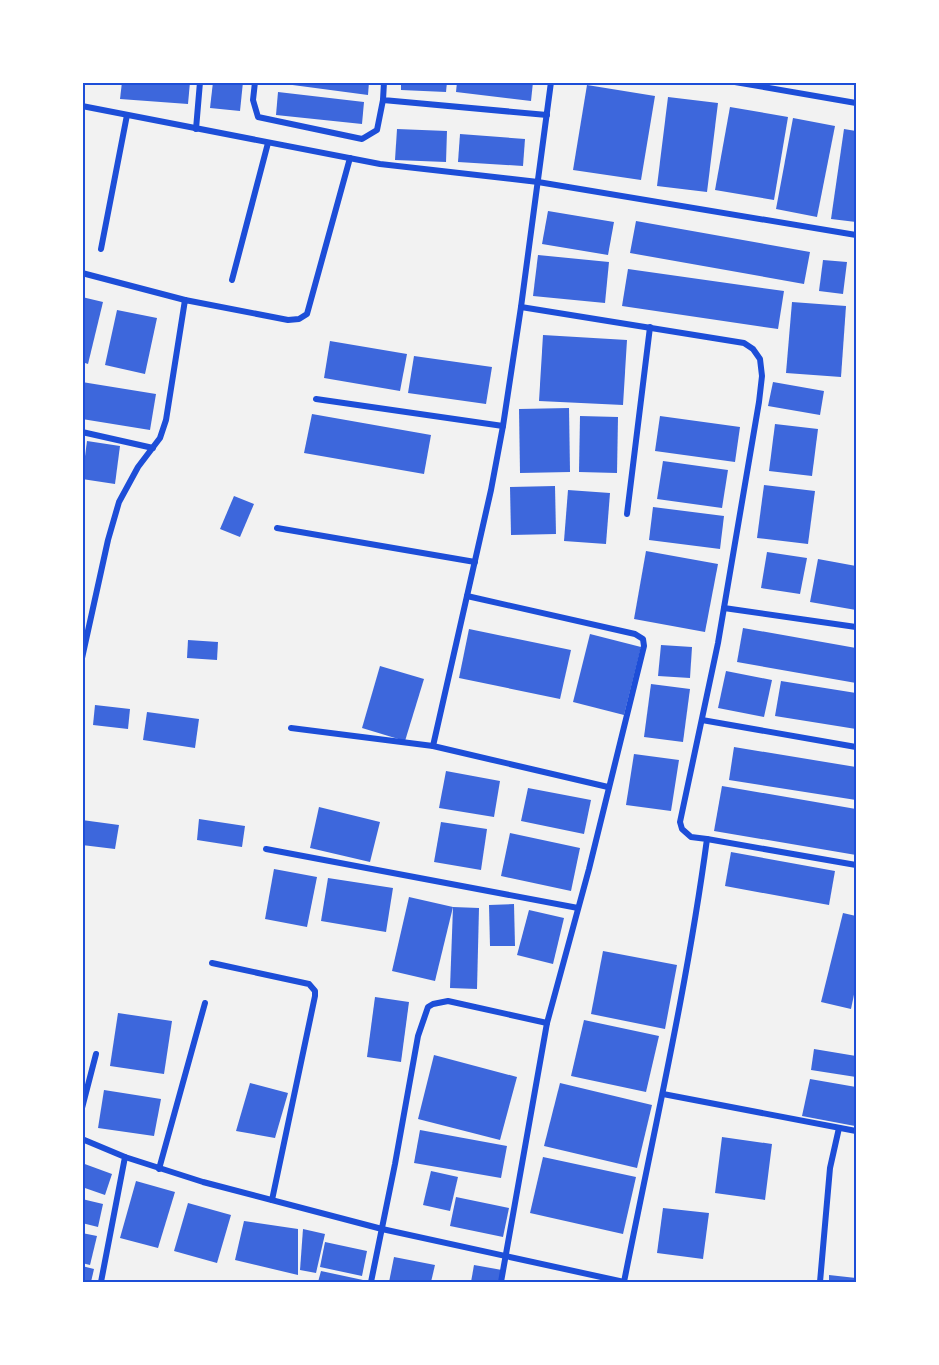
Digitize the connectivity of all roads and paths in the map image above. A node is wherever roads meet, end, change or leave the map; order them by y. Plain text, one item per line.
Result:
1 (200, 82) edge
2 (255, 82) edge
3 (384, 82) edge
4 (551, 82) edge
5 (735, 82) edge
6 (383, 100) junction
7 (856, 102) edge
8 (82, 106) edge
9 (128, 115) junction
10 (547, 115) junction
11 (196, 129) junction
12 (268, 143) junction
13 (350, 158) junction
14 (538, 182) junction
15 (856, 235) edge
16 (101, 249) dead end
17 (82, 273) edge
18 (232, 280) dead end
19 (185, 300) junction
20 (521, 307) junction
21 (650, 327) junction
22 (316, 399) dead end
23 (503, 426) junction
24 (82, 432) edge
25 (153, 448) junction
26 (627, 514) dead end
27 (277, 528) dead end
28 (475, 562) junction
29 (466, 596) junction
30 (724, 608) junction
31 (856, 627) edge
32 (82, 658) edge
33 (702, 720) junction
34 (291, 729) dead end
35 (433, 746) junction
36 (856, 747) edge
37 (608, 787) junction
38 (707, 839) junction
39 (266, 849) dead end
40 (856, 865) edge
41 (578, 908) junction
42 (212, 963) dead end
43 (205, 1003) dead end
44 (548, 1023) junction
45 (96, 1054) dead end
46 (663, 1094) junction
47 (82, 1108) edge
48 (839, 1128) junction
49 (856, 1131) edge
50 (82, 1139) edge
51 (125, 1157) junction
52 (159, 1169) junction
53 (272, 1200) junction
54 (382, 1229) junction
55 (506, 1256) junction
56 (101, 1282) edge
57 (371, 1282) edge
58 (501, 1282) edge
59 (624, 1282) edge
60 (820, 1282) edge

1 - 11 street
2 - 6 street
3 - 6 street
4 - 10 street
5 - 7 street
6 - 10 street
8 - 9 street
9 - 11 street
9 - 16 street
10 - 14 street
11 - 12 street
12 - 13 street
12 - 18 street
13 - 14 street
13 - 19 street
14 - 15 street
14 - 20 street
17 - 19 street
19 - 25 street
20 - 21 street
20 - 23 street
21 - 26 street
21 - 30 street
22 - 23 street
23 - 28 street
24 - 25 street
25 - 32 street
27 - 28 street
28 - 29 street
29 - 35 street
29 - 37 street
30 - 31 street
30 - 33 street
33 - 36 street
33 - 38 street
34 - 35 street
35 - 37 street
37 - 41 street
38 - 40 street
38 - 46 street
39 - 41 street
41 - 44 street
42 - 53 street
43 - 52 street
44 - 54 street
44 - 55 street
45 - 47 street
46 - 48 street
46 - 59 street
48 - 49 street
48 - 60 street
50 - 51 street
51 - 52 street
51 - 56 street
52 - 53 street
53 - 54 street
54 - 55 street
54 - 57 street
55 - 58 street
55 - 59 street

